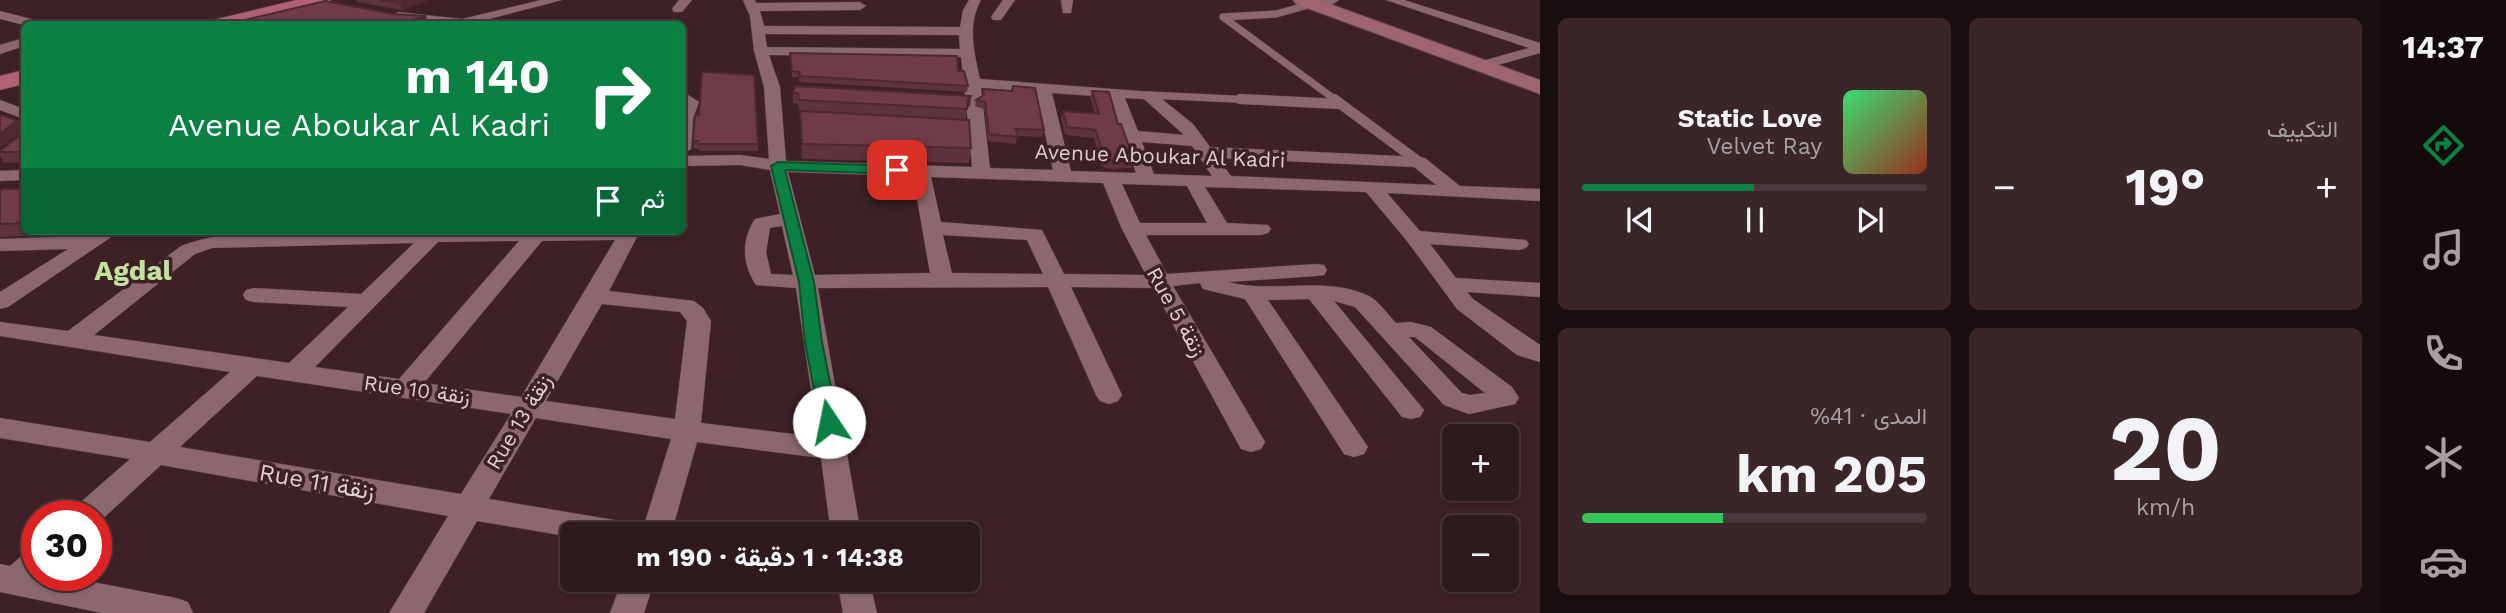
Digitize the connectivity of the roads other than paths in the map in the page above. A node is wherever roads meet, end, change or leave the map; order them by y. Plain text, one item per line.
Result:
1 (556, 0) edge
2 (975, 0) edge
3 (1009, 0) edge
4 (1333, 0) edge
5 (1392, 0) edge
6 (326, 2) edge
7 (1307, 2) edge
8 (750, 3) edge
9 (858, 3) edge
10 (384, 14) edge
11 (0, 15) edge
12 (997, 17) dead end
13 (23, 21) edge
14 (234, 21) edge
15 (248, 21) edge
16 (438, 21) edge
17 (473, 21) edge
18 (871, 30) junction
19 (965, 31) junction
20 (759, 41) junction
21 (21, 43) edge
22 (1540, 48) edge
23 (0, 50) edge
24 (878, 53) junction
25 (967, 53) junction
26 (1480, 65) junction
27 (21, 75) edge
28 (0, 80) edge
29 (1540, 87) edge
30 (1043, 88) junction
31 (1115, 93) junction
32 (969, 94) junction
33 (21, 95) edge
34 (1148, 95) junction
35 (686, 98) edge
36 (0, 104) edge
37 (1341, 104) junction
38 (21, 113) edge
39 (686, 113) edge
40 (924, 124) edge
41 (976, 127) junction
42 (1132, 136) junction
43 (1203, 146) junction
44 (1320, 158) junction
45 (686, 161) edge
46 (1419, 162) junction
47 (778, 166) junction
48 (921, 171) junction
49 (981, 173) junction
50 (21, 175) edge
51 (0, 176) edge
52 (686, 176) edge
53 (1063, 176) junction
54 (1110, 178) junction
55 (1147, 179) junction
56 (1194, 181) junction
57 (1226, 181) junction
58 (1348, 186) junction
59 (1371, 187) junction
60 (0, 189) edge
61 (21, 189) edge
62 (1455, 191) junction
63 (1540, 195) edge
64 (792, 218) junction
65 (933, 228) junction
66 (1220, 228) junction
67 (1132, 229) junction
68 (1261, 229) dead end
69 (278, 235) edge
70 (435, 235) edge
71 (486, 235) edge
72 (566, 235) edge
73 (628, 235) edge
74 (535, 236) junction
75 (102, 237) edge
76 (1414, 237) junction
77 (1519, 244) dead end
78 (0, 245) edge
79 (1182, 278) junction
80 (942, 279) junction
81 (806, 282) junction
82 (1059, 282) junction
83 (1158, 282) junction
84 (1317, 282) junction
85 (1449, 284) junction
86 (1540, 290) edge
87 (1252, 293) junction
88 (254, 295) dead end
89 (595, 296) junction
90 (365, 301) junction
91 (0, 302) edge
92 (0, 329) edge
93 (1390, 331) dead end
94 (72, 340) junction
95 (1540, 354) edge
96 (251, 367) junction
97 (294, 373) junction
98 (406, 388) junction
99 (1109, 395) dead end
100 (528, 407) junction
101 (1411, 410) dead end
102 (0, 428) edge
103 (687, 431) junction
104 (1251, 442) dead end
105 (1354, 447) dead end
106 (834, 449) junction
107 (156, 452) junction
108 (104, 500) edge
109 (466, 509) junction
110 (660, 522) edge
111 (844, 522) edge
112 (560, 523) edge
113 (18, 573) edge
114 (634, 592) edge
115 (856, 592) edge
116 (176, 613) edge
117 (406, 613) edge
118 (627, 613) edge
119 (860, 613) edge

1 - 17 street
2 - 19 street
3 - 12 street
4 - 7 street
5 - 22 street
6 - 14 main road
6 - 15 main road
7 - 26 main road
7 - 37 lane
8 - 9 street
8 - 20 street
9 - 18 street
10 - 16 street
11 - 13 street
18 - 19 street
18 - 20 street
18 - 24 street
19 - 25 street
20 - 24 street
20 - 47 street
21 - 23 street
22 - 26 street
24 - 25 street
25 - 32 street
26 - 29 main road
27 - 28 main road
30 - 31 street
30 - 32 street
30 - 53 street
31 - 34 street
31 - 42 street
32 - 41 street
33 - 36 street
34 - 37 lane
34 - 43 street
35 - 39 street
36 - 38 street
37 - 46 lane
40 - 41 street
41 - 49 street
42 - 43 street
42 - 55 street
43 - 44 street
43 - 57 street
44 - 46 street
44 - 58 street
45 - 47 street, Avenue Aboukar Al Kadri
46 - 62 street
47 - 48 street, Avenue Aboukar Al Kadri
47 - 52 street, Avenue Aboukar Al Kadri
47 - 64 street
48 - 49 street, Avenue Aboukar Al Kadri
48 - 65 street
49 - 53 street, Avenue Aboukar Al Kadri
50 - 51 street
53 - 54 street, Avenue Aboukar Al Kadri
54 - 55 street, Avenue Aboukar Al Kadri
54 - 67 street, Rue 5 زنقة
55 - 56 street, Avenue Aboukar Al Kadri
56 - 57 street, Avenue Aboukar Al Kadri
56 - 66 street
57 - 58 street, Avenue Aboukar Al Kadri
58 - 59 street, Avenue Aboukar Al Kadri
59 - 62 street, Avenue Aboukar Al Kadri
59 - 76 street
60 - 61 street
62 - 63 street, Avenue Aboukar Al Kadri
64 - 81 street
64 - 81 street
65 - 80 street
65 - 82 street
66 - 67 street
66 - 68 street
67 - 83 street, Rue 5 زنقة
69 - 94 street
70 - 90 street
71 - 74 street
72 - 74 street
73 - 89 street, Rue 13 زنقة
74 - 98 street
75 - 78 street
75 - 91 street
76 - 77 street
76 - 85 street
79 - 83 street
79 - 84 street
79 - 87 street
80 - 81 street
80 - 82 street
81 - 106 street
82 - 83 street
82 - 99 street
83 - 104 street, Rue 5 زنقة
84 - 87 street
84 - 93 street
84 - 101 street
85 - 86 street
85 - 95 street
87 - 105 street
88 - 90 street
89 - 100 street, Rue 13 زنقة
89 - 103 street
90 - 97 street
92 - 94 street, Rue 10 زنقة
94 - 96 street, Rue 10 زنقة
96 - 97 street, Rue 10 زنقة
96 - 107 street
97 - 98 street, Rue 10 زنقة
98 - 100 street, Rue 10 زنقة
100 - 103 street, Rue 10 زنقة
100 - 109 street, Rue 13 زنقة
102 - 107 street, Rue 11 زنقة
103 - 106 street, Rue 10 زنقة
103 - 110 street
106 - 111 street
107 - 108 street
107 - 109 street, Rue 11 زنقة
109 - 112 street, Rue 11 زنقة
109 - 117 street, Rue 13 زنقة
113 - 116 street
114 - 118 street
115 - 119 street

